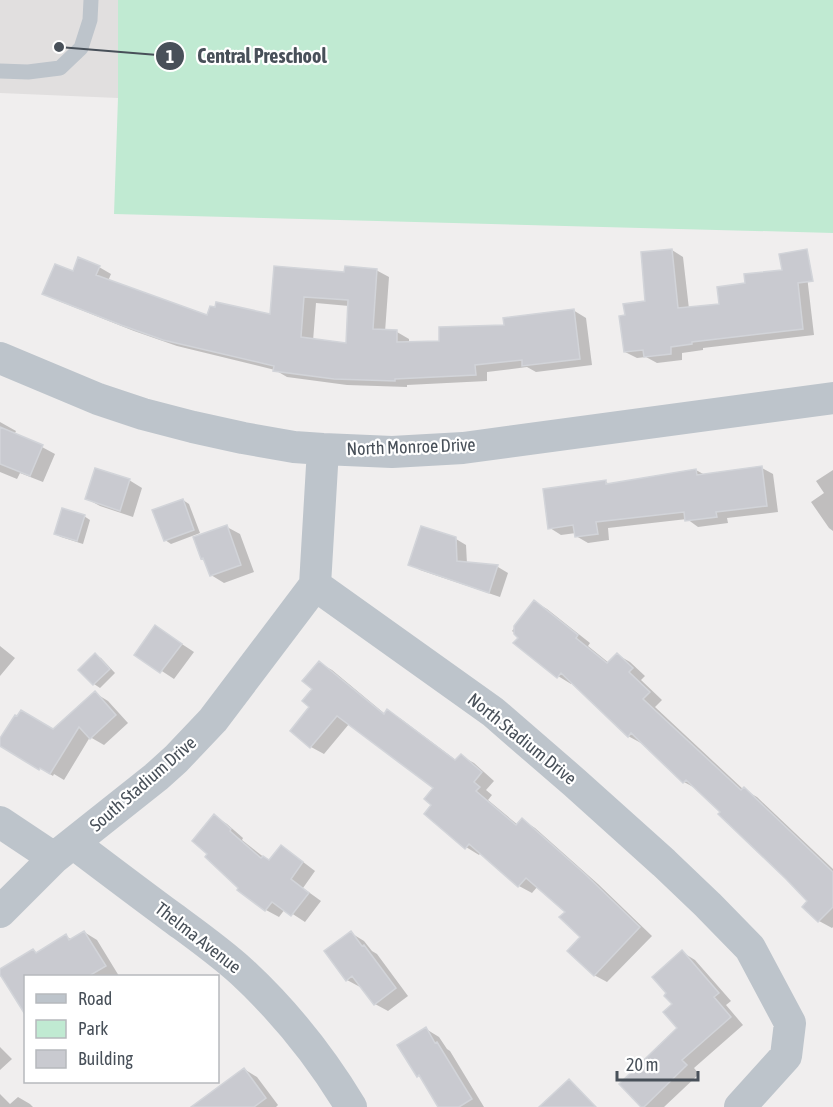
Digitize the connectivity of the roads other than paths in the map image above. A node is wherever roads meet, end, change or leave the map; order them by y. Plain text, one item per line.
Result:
1 (91, 0) edge
2 (0, 71) edge
3 (0, 358) edge
4 (833, 398) edge
5 (323, 449) junction
6 (315, 585) junction
7 (0, 822) edge
8 (64, 851) junction
9 (0, 912) edge
10 (351, 1107) edge
11 (740, 1107) edge

1 - 2 lane
3 - 5 street, North Monroe Drive
4 - 5 street, North Monroe Drive
5 - 6 street
6 - 8 street, South Stadium Drive
6 - 11 street, North Stadium Drive
7 - 8 street, Thelma Avenue
8 - 9 street, South Stadium Drive
8 - 10 street, Thelma Avenue

